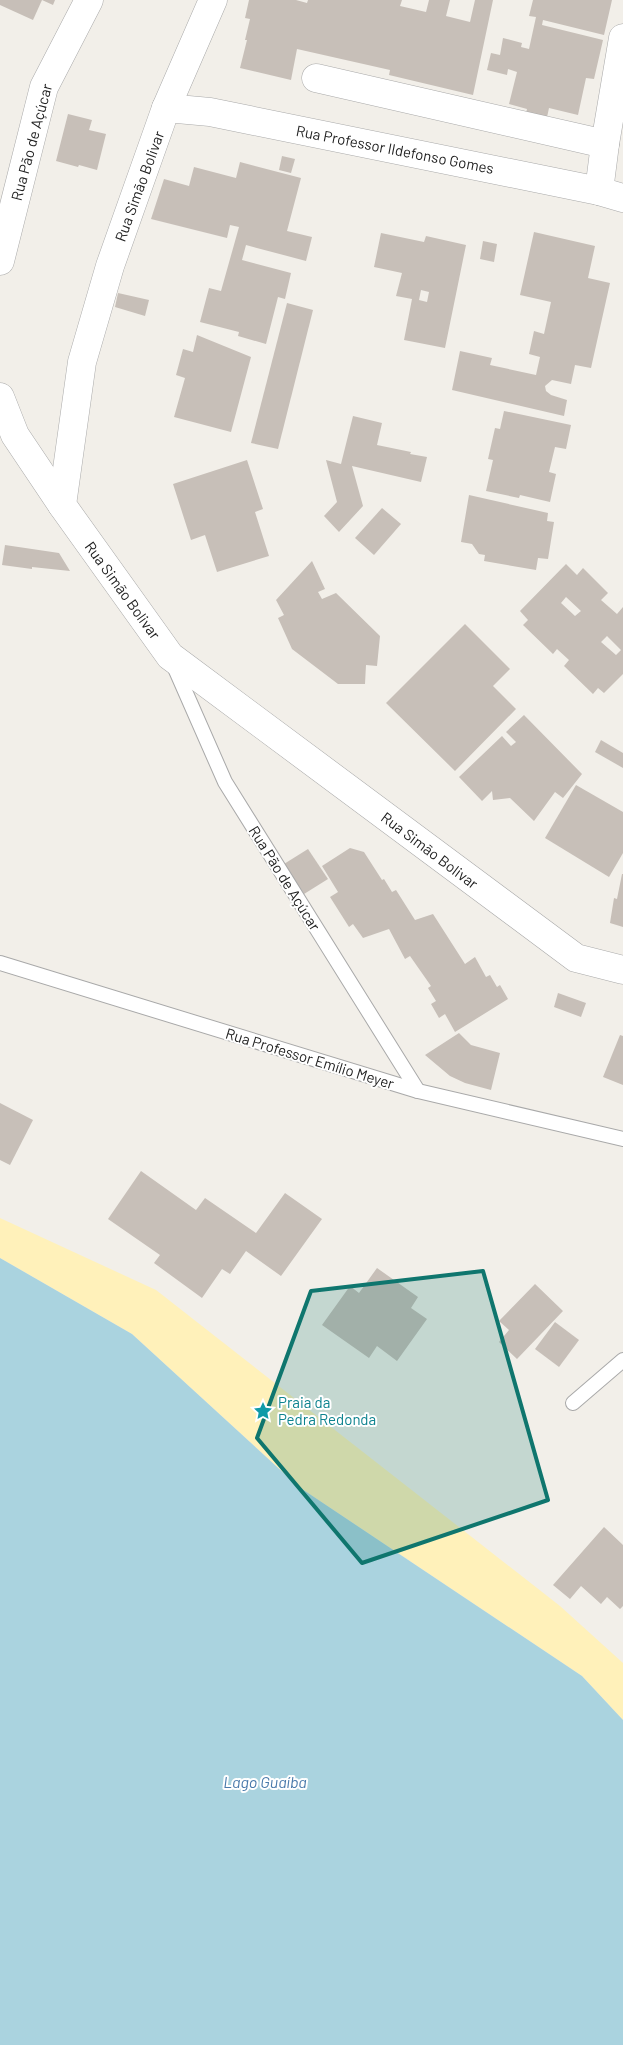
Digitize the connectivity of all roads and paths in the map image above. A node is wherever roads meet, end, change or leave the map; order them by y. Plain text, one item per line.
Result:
1 (89, 0) edge
2 (213, 0) edge
3 (623, 38) edge
4 (316, 78) dead end
5 (166, 108) junction
6 (604, 144) junction
7 (611, 194) edge
8 (0, 261) edge
9 (0, 397) edge
10 (8, 435) edge
11 (62, 505) junction
12 (170, 656) junction
13 (0, 963) edge
14 (623, 970) edge
15 (418, 1091) junction
16 (623, 1139) edge
17 (623, 1360) edge
18 (573, 1403) dead end

1 - 8 street, Rua Pão de Açúcar
2 - 5 street, Rua Simão Bolivar
3 - 6 street
4 - 6 street
5 - 7 street, Rua Professor Ildefonso Gomes
5 - 11 street, Rua Simão Bolivar
6 - 7 street
9 - 10 street
10 - 11 street
11 - 12 street, Rua Simão Bolivar
12 - 14 street, Rua Simão Bolivar
12 - 15 lane, Rua Pão de Açúcar
13 - 15 lane, Rua Professor Emílio Meyer
15 - 16 lane, Rua Professor Emílio Meyer
17 - 18 lane

